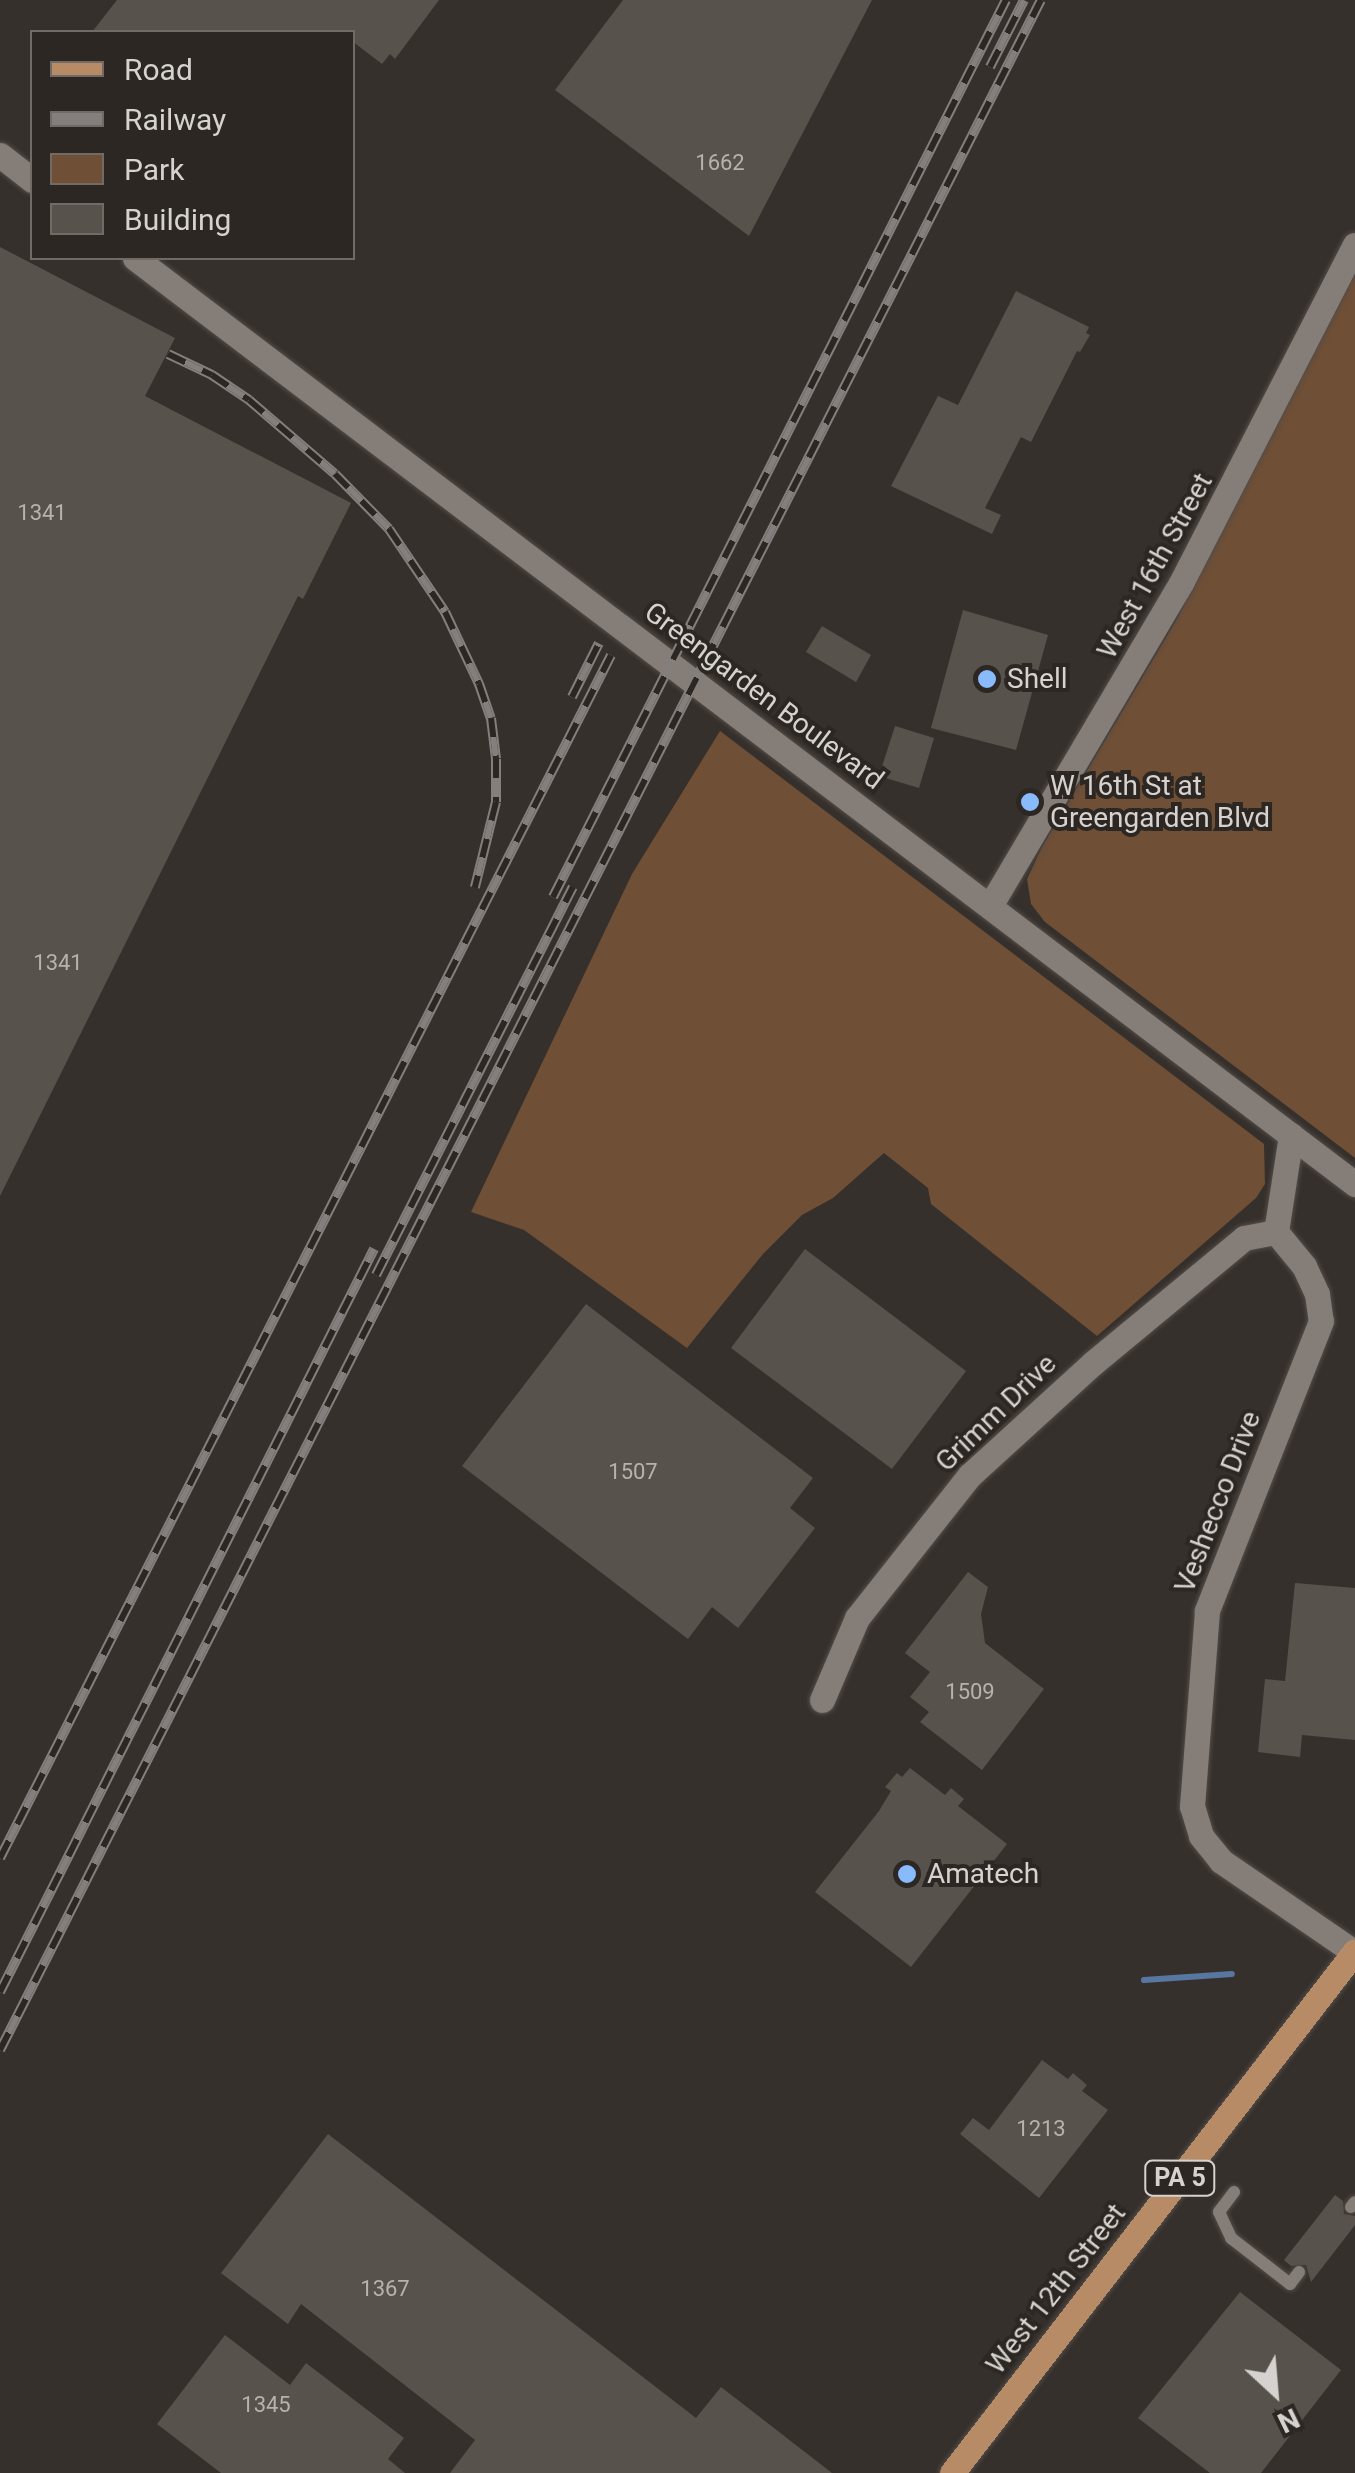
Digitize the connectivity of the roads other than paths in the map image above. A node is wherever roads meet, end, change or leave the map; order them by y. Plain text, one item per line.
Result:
1 (0, 155) edge
2 (30, 178) edge
3 (1355, 246) edge
4 (138, 260) edge
5 (990, 906) junction
6 (1291, 1135) junction
7 (1355, 1184) edge
8 (1276, 1232) junction
9 (822, 1700) dead end
10 (1355, 1952) edge
11 (1234, 2192) dead end
12 (1299, 2272) dead end
13 (952, 2473) edge

1 - 2 street
3 - 5 street, West 16th Street
4 - 5 street, Greengarden Boulevard
5 - 6 street, Greengarden Boulevard
6 - 7 street, Greengarden Boulevard
6 - 8 street
8 - 9 street, Grimm Drive
8 - 10 street, Veshecco Drive
10 - 13 main road, West 12th Street / PA 5
11 - 12 lane

